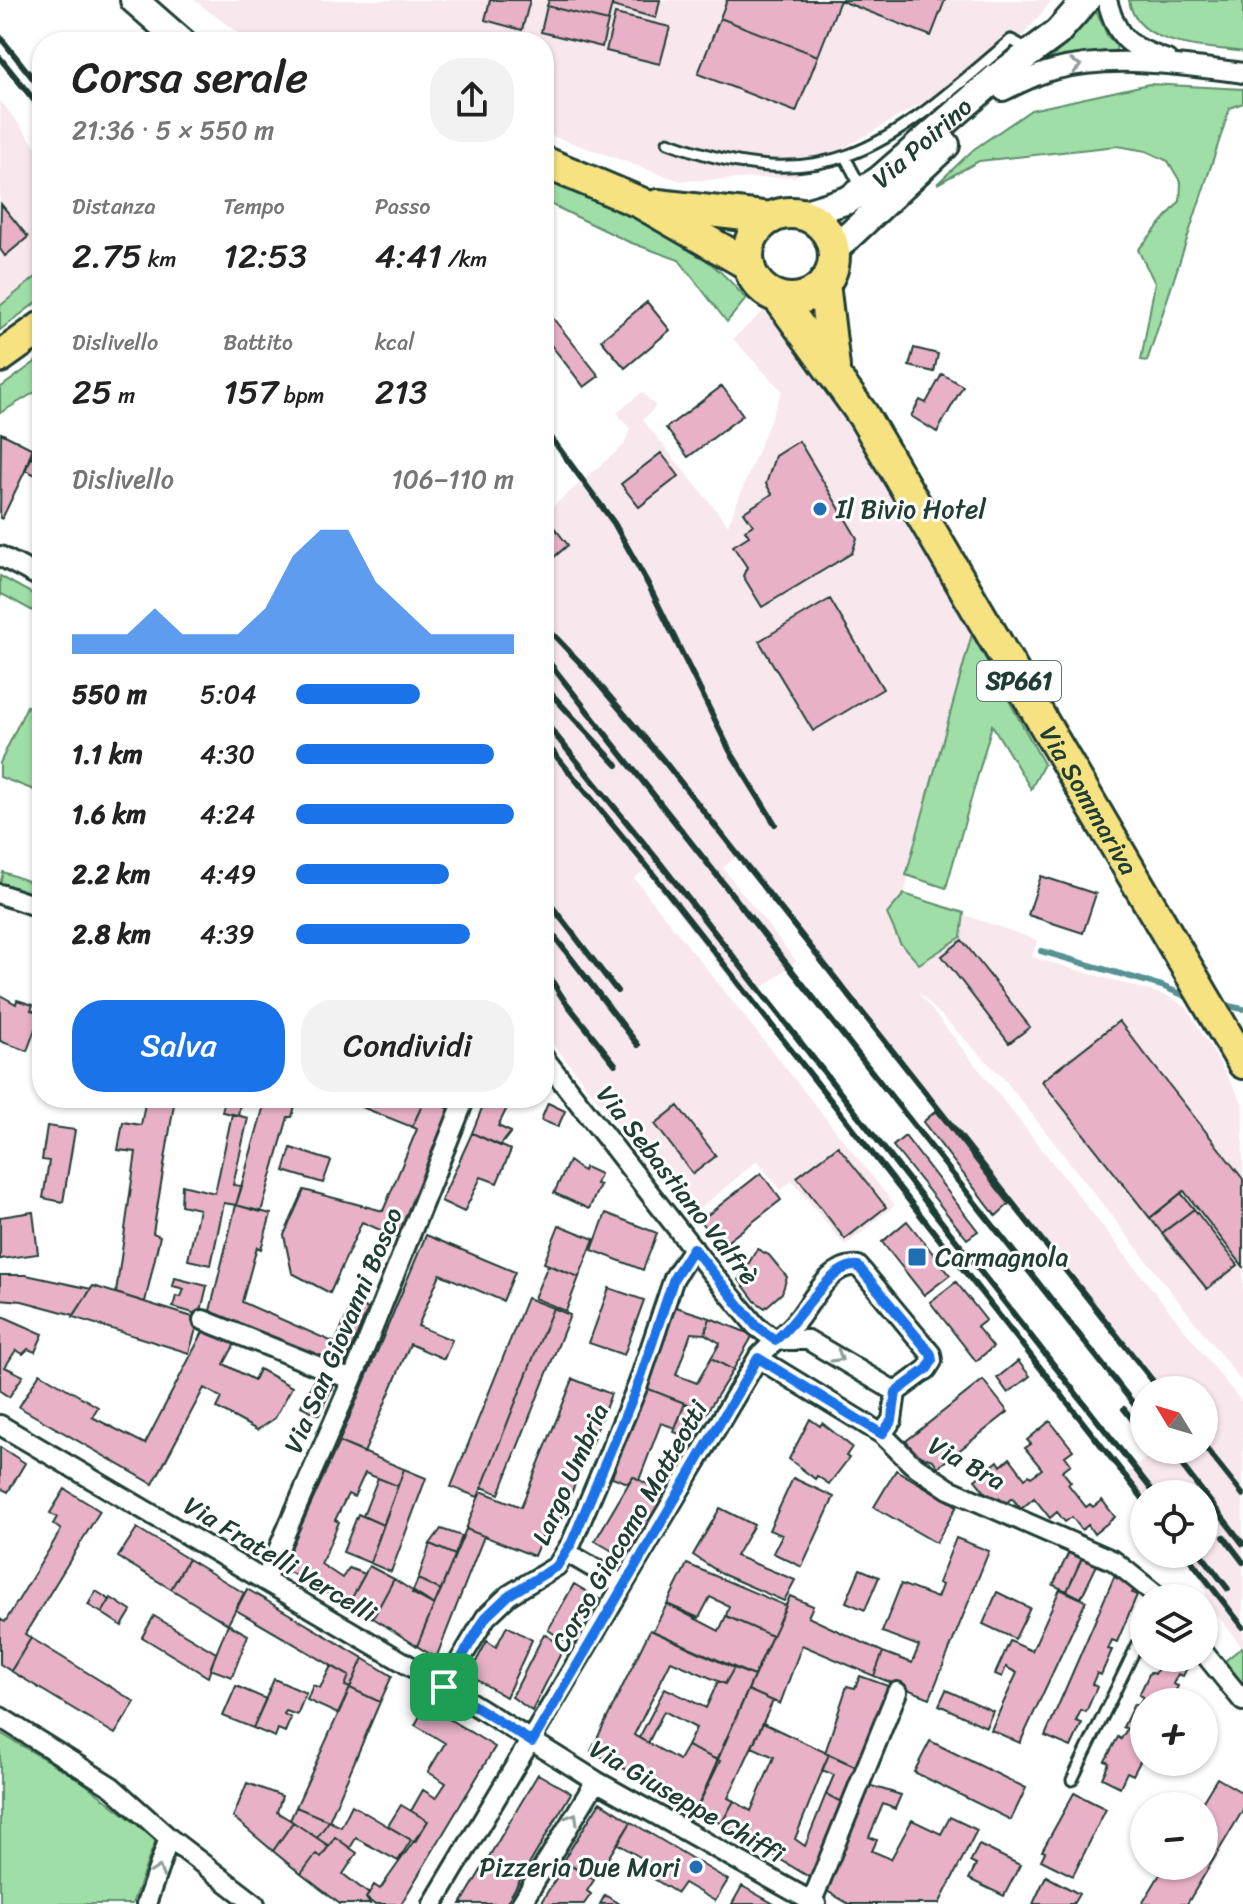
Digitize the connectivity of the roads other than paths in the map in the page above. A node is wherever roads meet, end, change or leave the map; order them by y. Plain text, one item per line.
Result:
1 (134, 0) edge
2 (1086, 0) edge
3 (1107, 0) edge
4 (171, 32) edge
5 (1033, 52) junction
6 (1181, 65) junction
7 (1243, 73) edge
8 (1003, 91) junction
9 (668, 142) dead end
10 (845, 157) junction
11 (554, 166) edge
12 (863, 190) junction
13 (641, 203) junction
14 (802, 214) junction
15 (771, 218) junction
16 (834, 250) junction
17 (749, 265) junction
18 (824, 283) junction
19 (778, 297) junction
20 (32, 334) edge
21 (0, 357) edge
22 (835, 372) junction
23 (0, 556) edge
24 (32, 573) edge
25 (0, 894) edge
26 (32, 905) edge
27 (1243, 1063) edge
28 (554, 1071) edge
29 (461, 1108) edge
30 (693, 1248) junction
31 (203, 1320) dead end
32 (775, 1340) junction
33 (758, 1358) junction
34 (352, 1380) junction
35 (896, 1392) junction
36 (0, 1425) edge
37 (882, 1434) junction
38 (566, 1552) junction
39 (265, 1580) junction
40 (1143, 1584) edge
41 (623, 1585) junction
42 (1130, 1660) edge
43 (1218, 1670) edge
44 (444, 1687) junction
45 (897, 1692) dead end
46 (1243, 1701) edge
47 (0, 1717) edge
48 (532, 1742) junction
49 (1072, 1780) dead end
50 (596, 1781) junction
51 (169, 1838) junction
52 (814, 1903) edge
53 (146, 1904) edge
54 (255, 1904) edge
55 (433, 1904) edge
56 (521, 1904) edge

1 - 4 main road
2 - 5 main road, Via Poirino
3 - 6 street
5 - 8 main road, Via Poirino
5 - 10 lane
5 - 12 main road, Via Poirino
6 - 7 street
8 -> 6 street
8 - 16 main road, Via Poirino
9 - 10 lane
10 - 12 lane
11 - 13 main road, Via Poirino / SP661
12 - 14 main road, Via Poirino
13 - 15 main road, Via Poirino / SP661
13 - 17 main road, Via Poirino / SP661
14 - 15 main road, Via Poirino / SP661
14 - 16 main road
15 - 17 main road
16 - 18 main road, Via Poirino
17 - 19 main road, Via Poirino / SP661
18 - 19 main road
18 - 22 main road, Via Sommariva
19 - 22 main road, Via Sommariva / SP661
20 - 21 main road
22 - 27 main road, Via Sommariva / SP661
23 - 24 street
25 - 26 street
28 - 30 street, Via Sebastiano Valfrè
29 - 34 street, Via San Giovanni Bosco
30 - 32 street, Via Sebastiano Valfrè
30 - 38 street, Largo Umbria
31 - 34 street
32 - 33 street, Corso Giacomo Matteotti
32 -> 35 street
32 - 35 street, Corso Giacomo Matteotti
33 - 37 street, Via Bra
33 - 41 street, Corso Giacomo Matteotti
34 - 39 street, Via San Giovanni Bosco
35 - 37 street
36 - 39 street, Via Fratelli Vercelli
37 - 40 street, Via Bra
38 - 41 street
38 - 44 street, Largo Umbria
39 - 44 street, Via Fratelli Vercelli
41 - 48 street, Corso Giacomo Matteotti
42 - 49 lane
43 - 46 street
44 - 48 street, Via Fratelli Vercelli
45 - 52 street
47 - 51 street
48 - 50 street, Via Giuseppe Chiffi
48 - 55 street, Corso Giacomo Matteotti
50 - 52 street, Via Giuseppe Chiffi
56 -> 50 street
53 -> 51 street
51 - 54 street

